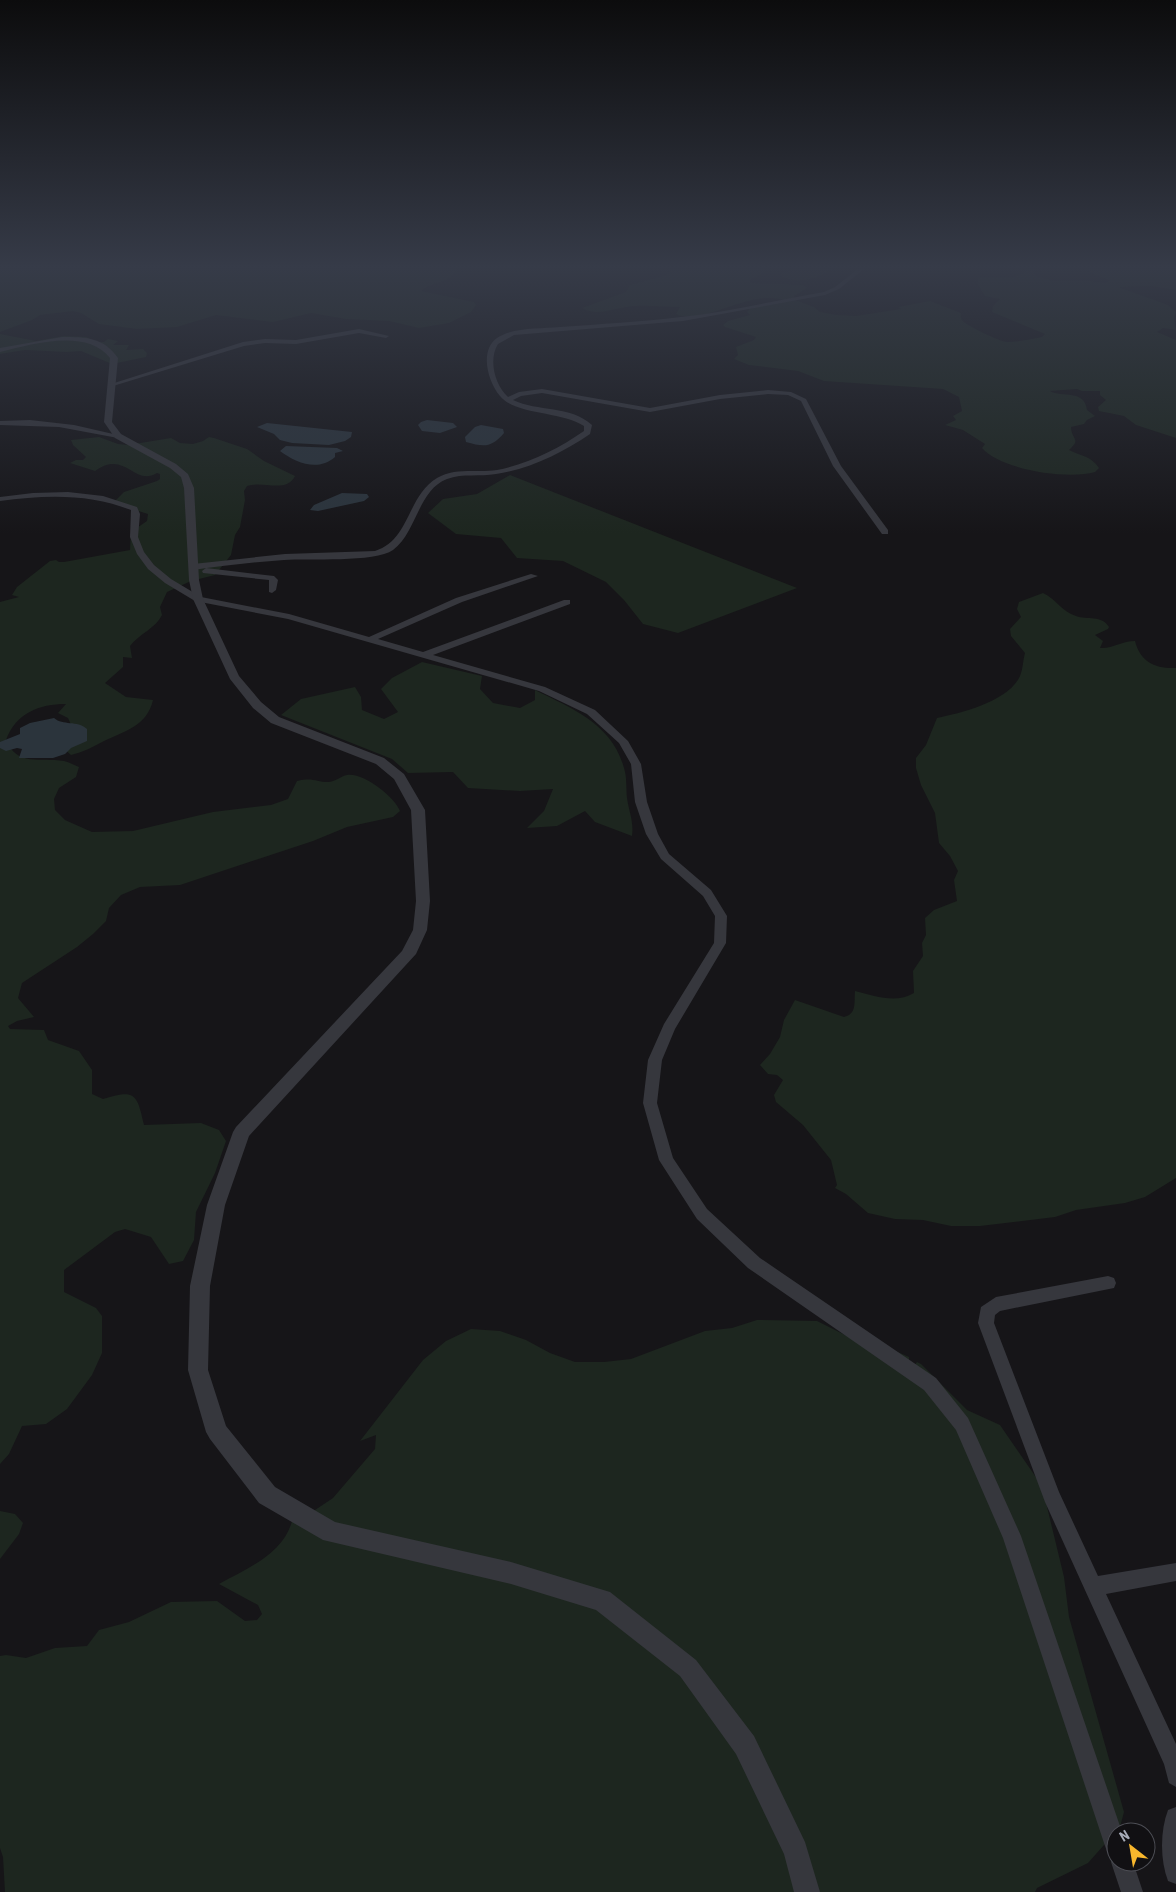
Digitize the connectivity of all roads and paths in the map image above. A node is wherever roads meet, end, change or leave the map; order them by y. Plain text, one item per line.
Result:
1 (114, 357) edge
2 (200, 357) edge
3 (489, 357) edge
4 (111, 385) junction
5 (507, 400) junction
6 (0, 423) edge
7 (118, 436) junction
8 (0, 499) edge
9 (885, 532) dead end
10 (193, 569) junction
11 (534, 576) dead end
12 (272, 590) dead end
13 (198, 599) junction
14 (567, 602) dead end
15 (369, 640) junction
16 (424, 655) junction
17 (1108, 1283) dead end
18 (1176, 1572) edge
19 (1092, 1587) junction
20 (1176, 1776) edge
21 (1176, 1818) edge
22 (1108, 1822) edge
23 (1125, 1872) edge
24 (1176, 1872) edge
25 (807, 1892) edge
26 (1132, 1892) edge

1 - 4 street
2 - 4 street
3 - 5 street
4 - 7 street
5 - 9 street
5 - 10 street
6 - 7 street
7 - 10 street
8 - 13 street
10 - 12 street
10 - 13 street
11 - 15 street
13 - 15 street
13 - 25 street
14 - 16 street
15 - 16 street
16 - 22 street
17 - 19 street
18 - 19 street
19 - 20 street
21 - 24 street
23 - 26 street

